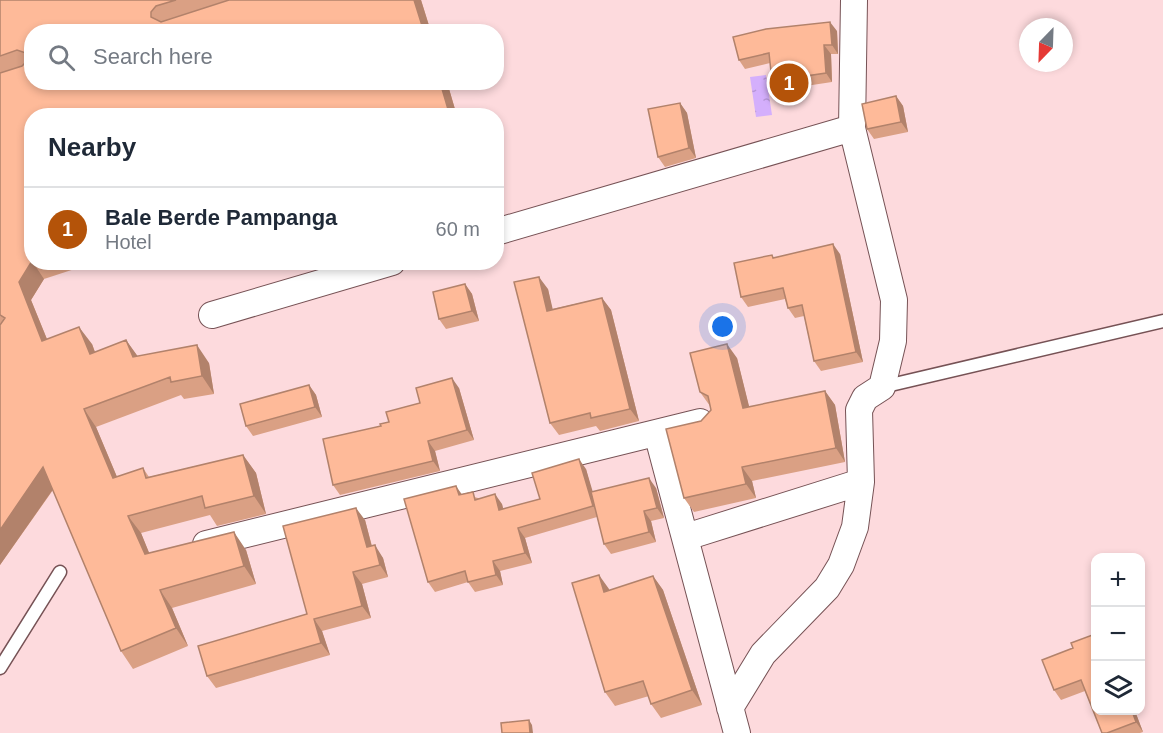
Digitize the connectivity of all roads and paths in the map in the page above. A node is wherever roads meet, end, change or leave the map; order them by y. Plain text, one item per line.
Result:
1 (854, 0) edge
2 (852, 129) junction
3 (504, 230) edge
4 (365, 270) edge
5 (212, 315) dead end
6 (1163, 321) edge
7 (882, 387) junction
8 (706, 420) edge
9 (657, 433) junction
10 (861, 482) junction
11 (686, 537) junction
12 (206, 544) edge
13 (60, 572) dead end
14 (0, 668) edge
15 (730, 708) junction
16 (737, 733) edge

1 - 2 street
2 - 3 street
2 - 7 street
4 - 5 street
6 - 7 lane
7 - 10 street
8 - 9 street
9 - 11 street
9 - 12 street
10 - 11 street
10 - 15 street
11 - 15 street
13 - 14 lane
15 - 16 street

